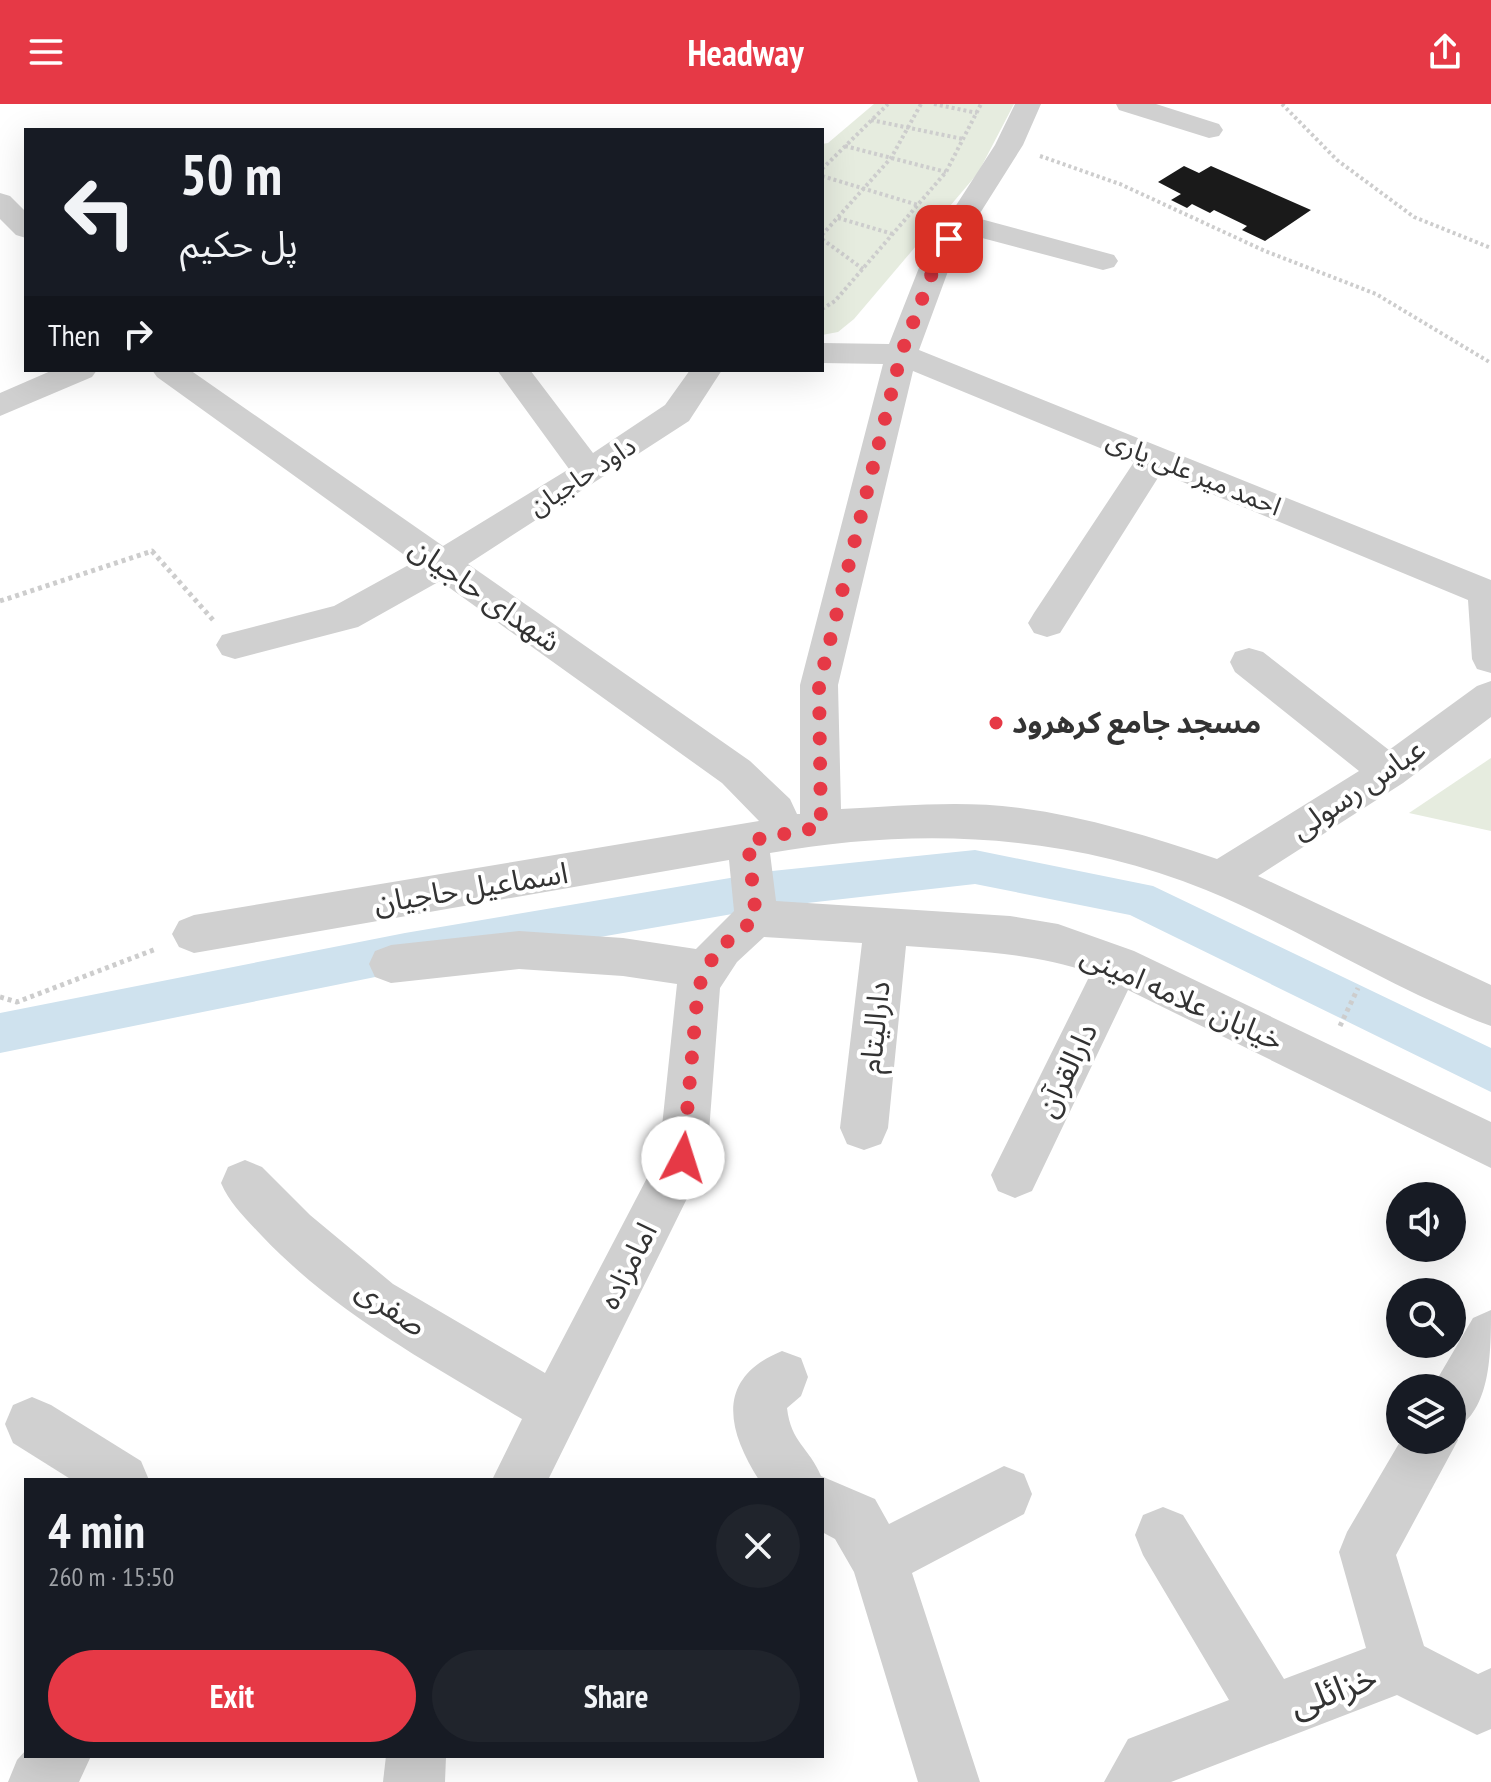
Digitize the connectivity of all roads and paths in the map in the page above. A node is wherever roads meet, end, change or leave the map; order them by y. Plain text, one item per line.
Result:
1 (888, 104) edge
2 (921, 104) edge
3 (934, 104) edge
4 (981, 104) edge
5 (1028, 104) edge
6 (1129, 104) edge
7 (1282, 104) edge
8 (977, 113) junction
9 (871, 120) junction
10 (908, 128) junction
11 (1209, 130) dead end
12 (963, 139) junction
13 (1009, 145) junction
14 (845, 146) junction
15 (891, 158) junction
16 (824, 167) edge
17 (946, 172) junction
18 (824, 177) edge
19 (863, 189) junction
20 (0, 202) edge
21 (918, 205) junction
22 (838, 218) junction
23 (960, 223) junction
24 (24, 227) edge
25 (893, 234) junction
26 (824, 235) edge
27 (824, 239) edge
28 (1491, 248) edge
29 (1103, 261) dead end
30 (863, 269) junction
31 (824, 308) edge
32 (824, 353) edge
33 (901, 354) junction
34 (1491, 363) edge
35 (76, 372) edge
36 (171, 372) edge
37 (514, 372) edge
38 (705, 372) edge
39 (0, 405) edge
40 (1154, 457) junction
41 (589, 472) junction
42 (441, 564) junction
43 (1488, 591) edge
44 (0, 601) edge
45 (1047, 623) dead end
46 (235, 645) joint
47 (1491, 659) edge
48 (1249, 662) dead end
49 (1491, 696) edge
50 (1389, 772) junction
51 (785, 834) junction
52 (1221, 878) junction
53 (756, 918) junction
54 (886, 926) junction
55 (194, 934) joint
56 (391, 964) dead end
57 (1118, 964) junction
58 (705, 969) junction
59 (1363, 976) dead end
60 (0, 997) edge
61 (1491, 1006) edge
62 (1340, 1027) dead end
63 (864, 1128) dead end
64 (1491, 1146) edge
65 (1015, 1175) dead end
66 (245, 1183) dead end
67 (1491, 1336) edge
68 (782, 1377) dead end
69 (1466, 1380) edge
70 (556, 1409) junction
71 (32, 1424) dead end
72 (1423, 1454) edge
73 (119, 1478) edge
74 (520, 1478) edge
75 (793, 1478) edge
76 (1004, 1494) dead end
77 (824, 1504) edge
78 (1163, 1535) dead end
79 (879, 1560) junction
80 (1400, 1665) junction
81 (1491, 1698) edge
82 (1271, 1713) junction
83 (59, 1758) edge
84 (416, 1758) edge
85 (39, 1782) edge
86 (414, 1782) edge
87 (949, 1782) edge
88 (1135, 1782) edge

1 - 9 path
2 - 10 path
3 - 8 path
4 - 8 path
5 - 13 street
6 - 11 street
7 - 28 path
8 - 12 path
9 - 10 path
9 - 14 path
10 - 12 path
10 - 15 path
12 - 17 path
13 - 23 street
13 - 34 path
14 - 15 path
14 - 16 path
15 - 17 path
15 - 19 path
17 - 21 path
18 - 19 path
19 - 21 path
19 - 22 path
20 - 24 street
21 - 25 path
22 - 25 path
22 - 26 path
23 - 29 street
23 - 33 street
25 - 30 path
27 - 30 path
30 - 31 path
32 - 33 street
33 - 40 street, احمد میر علی یاری
33 - 51 street
35 - 39 street
36 - 42 street, شهدای حاجیان
37 - 41 street
38 - 41 street, داود حاجیان
40 - 43 street, احمد میر علی یاری
40 - 45 street
41 - 42 street, داود حاجیان
42 - 46 street, داود حاجیان
42 - 51 street, شهدای حاجیان
43 - 47 street
44 - 46 path
48 - 50 street
49 - 50 street, عباس رسولی
50 - 52 street, عباس رسولی
51 - 52 street
51 - 53 street
51 - 55 street, اسماعیل حاجیان
52 - 61 street
53 - 54 street, خیابان علامه امینی
53 - 58 street, امامزاده
54 - 57 street, خیابان علامه امینی
54 - 63 street, دارالیتام
55 - 60 path
56 - 58 street
57 - 64 street, خیابان علامه امینی
57 - 65 street, دارالقرآن
58 - 70 street, امامزاده
59 - 62 path
66 - 70 street, صفری
67 - 69 street
68 - 75 street
70 - 74 street, امامزاده
71 - 73 street
72 - 80 street, خزائلی
76 - 79 street
77 - 79 street
78 - 82 street
79 - 87 street
80 - 81 street
80 - 82 street, خزائلی
82 - 88 street, خزائلی
83 - 85 street
84 - 86 street

